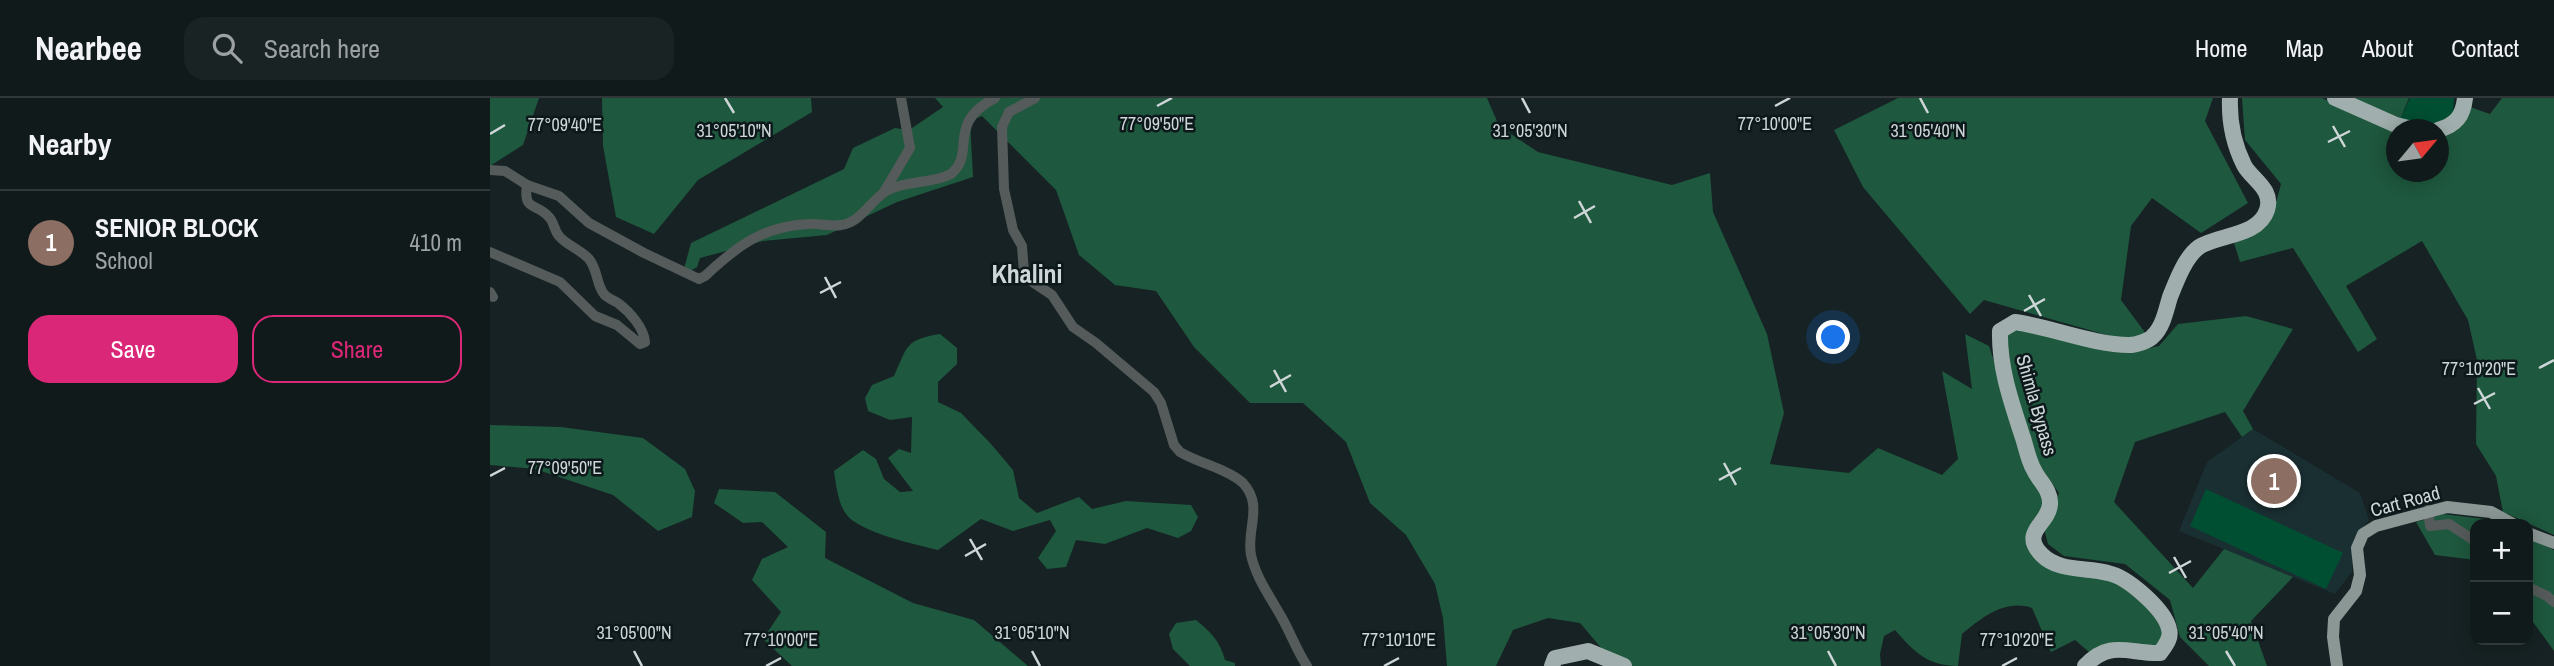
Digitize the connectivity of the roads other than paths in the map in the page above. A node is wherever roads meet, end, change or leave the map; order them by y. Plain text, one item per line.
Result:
1 (901, 98) edge
2 (995, 98) edge
3 (1035, 98) edge
4 (2230, 98) edge
5 (2335, 98) edge
6 (2465, 98) edge
7 (2386, 121) edge
8 (2449, 125) edge
9 (490, 170) edge
10 (527, 185) junction
11 (882, 194) junction
12 (490, 251) edge
13 (2428, 510) junction
14 (2504, 519) edge
15 (2533, 535) edge
16 (2470, 538) edge
17 (2554, 543) edge
18 (2533, 589) edge
19 (2554, 602) edge
20 (1307, 666) edge
21 (1552, 666) edge
22 (1624, 666) edge
23 (2085, 666) edge
24 (2337, 666) edge

1 - 11 street
2 - 11 street
3 - 20 street
4 - 23 highway, Shimla Bypass
5 - 7 highway
6 - 8 highway
9 - 10 street
10 - 11 street
10 - 12 street
13 - 14 main road, Cart Road
13 - 16 street
13 - 24 main road, Cart Road
15 - 17 main road
18 - 19 street
21 - 22 highway

